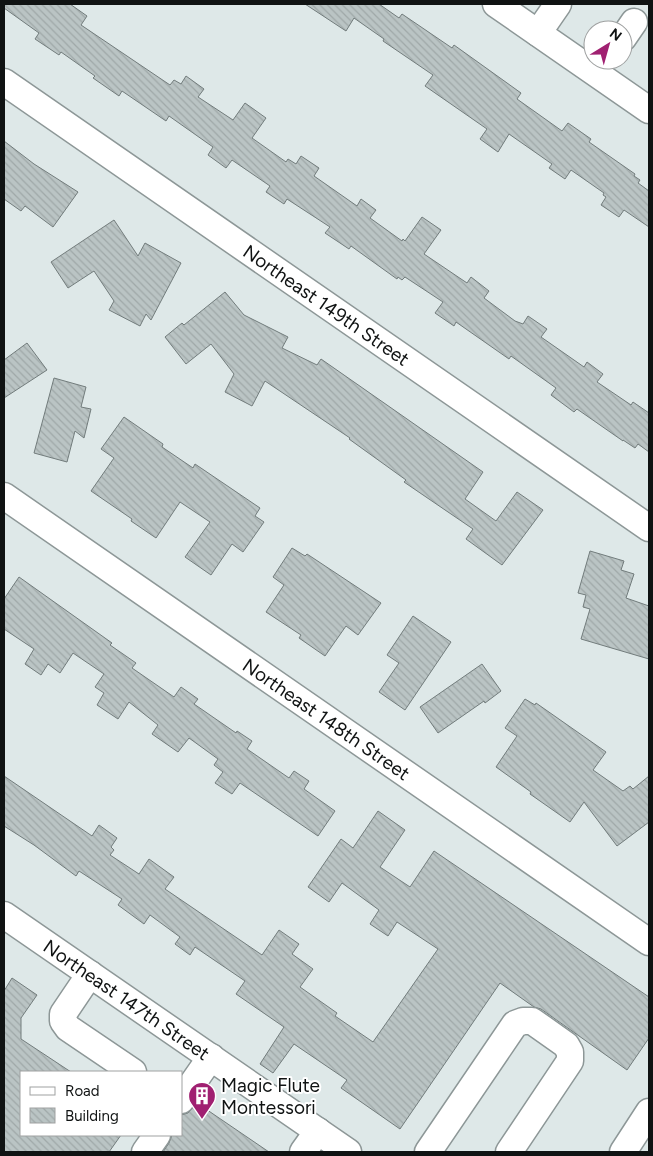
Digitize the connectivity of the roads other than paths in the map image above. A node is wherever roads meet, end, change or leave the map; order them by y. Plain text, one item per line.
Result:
1 (496, 4) edge
2 (558, 4) edge
3 (538, 33) junction
4 (583, 57) edge
5 (605, 70) edge
6 (4, 82) edge
7 (649, 110) edge
8 (4, 496) edge
9 (649, 528) edge
10 (4, 915) edge
11 (649, 942) edge
12 (90, 974) junction
13 (211, 1057) junction
14 (132, 1071) edge
15 (182, 1099) edge
16 (649, 1112) edge
17 (318, 1131) junction
18 (156, 1136) edge
19 (145, 1152) edge
20 (303, 1152) edge
21 (348, 1152) edge
22 (428, 1152) edge
23 (509, 1152) edge
24 (623, 1152) edge

1 - 3 street
2 - 3 street
3 - 4 street
5 - 7 street
6 - 9 street, Northeast 149th Street
8 - 11 street, Northeast 148th Street
10 - 12 street, Northeast 147th Street
12 - 13 street, Northeast 147th Street
12 - 14 street
13 - 15 street
13 - 17 street, Northeast 147th Street
16 - 24 street
17 - 20 street
17 - 21 street, Northeast 147th Street
18 - 19 street
22 - 23 street

